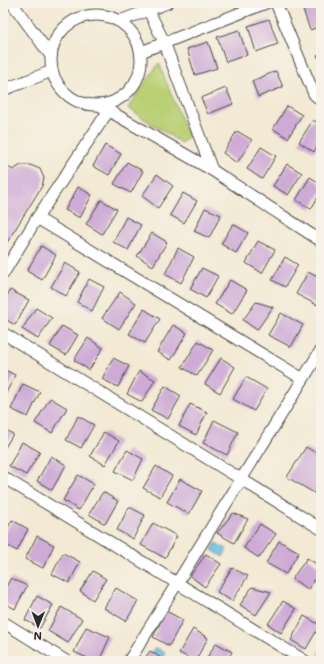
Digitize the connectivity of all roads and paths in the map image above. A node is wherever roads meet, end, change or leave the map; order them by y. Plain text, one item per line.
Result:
1 (12, 3) edge
2 (167, 3) edge
3 (266, 3) edge
4 (276, 3) edge
5 (147, 7) edge
6 (120, 21) junction
7 (164, 42) junction
8 (141, 52) junction
9 (51, 56) junction
10 (52, 71) junction
11 (3, 90) edge
12 (321, 100) edge
13 (99, 105) junction
14 (109, 110) junction
15 (212, 170) junction
16 (37, 218) junction
17 (321, 241) edge
18 (3, 274) edge
19 (3, 333) edge
20 (321, 350) edge
21 (303, 379) junction
22 (3, 477) edge
23 (241, 478) junction
24 (321, 529) edge
25 (177, 583) junction
26 (3, 622) edge
27 (66, 661) edge
28 (129, 661) edge
29 (305, 661) edge

1 - 9 street
2 - 5 street
3 - 7 street
4 - 12 street
5 - 6 street
5 - 7 street
6 - 8 street
6 - 9 street
7 - 8 street
7 - 15 street
8 - 13 street
9 - 10 street
10 - 11 street
10 - 13 street
13 - 14 street
14 - 15 street
14 - 16 street
15 - 17 street
16 - 18 street
16 - 21 street
19 - 23 street
20 - 21 street
21 - 23 street
22 - 25 street
23 - 24 street
23 - 25 street
25 - 28 street
25 - 29 street
26 - 27 street

